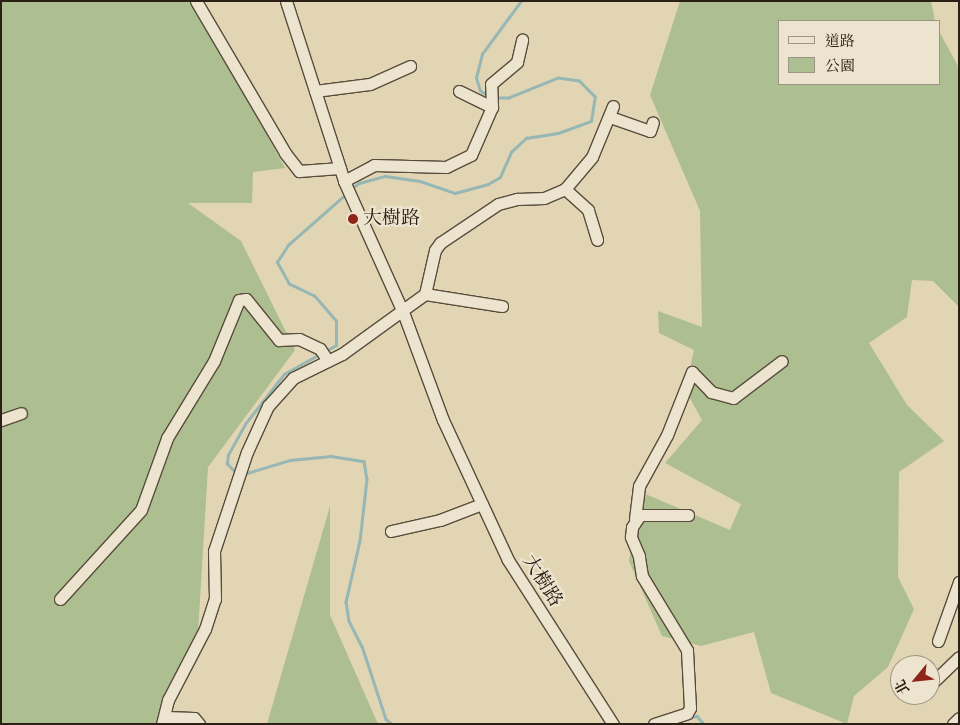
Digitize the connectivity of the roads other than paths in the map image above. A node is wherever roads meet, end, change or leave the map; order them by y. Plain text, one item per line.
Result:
1 (196, 1) edge
2 (286, 1) edge
3 (522, 40) dead end
4 (410, 66) dead end
5 (315, 91) junction
6 (459, 91) dead end
7 (492, 107) junction
8 (653, 122) dead end
9 (340, 168) junction
10 (344, 181) junction
11 (565, 189) junction
12 (597, 240) dead end
13 (425, 294) junction
14 (502, 306) dead end
15 (403, 312) junction
16 (328, 361) junction
17 (782, 361) dead end
18 (21, 413) dead end
19 (1, 420) edge
20 (482, 504) junction
21 (688, 515) dead end
22 (635, 518) junction
23 (390, 531) dead end
24 (959, 582) edge
25 (60, 599) dead end
26 (938, 641) dead end
27 (959, 657) edge
28 (940, 675) edge
29 (959, 718) edge
30 (164, 720) edge
31 (199, 724) edge
32 (613, 724) edge
33 (654, 724) edge
34 (953, 724) edge

1 - 9 street
2 - 5 street, 大樹路
3 - 7 street
4 - 5 street
5 - 9 street, 大樹路
6 - 7 street
7 - 10 street
8 - 11 street
9 - 10 street, 大樹路
10 - 15 street, 大樹路
11 - 12 street
11 - 13 street
13 - 14 street
13 - 15 street
15 - 16 street
15 - 20 street, 大樹路
16 - 25 street
16 - 30 street
17 - 22 street
18 - 19 street
20 - 23 street
20 - 32 street, 大樹路
21 - 22 street
22 - 33 street
24 - 26 street
27 - 28 street
29 - 34 street
30 - 31 street

